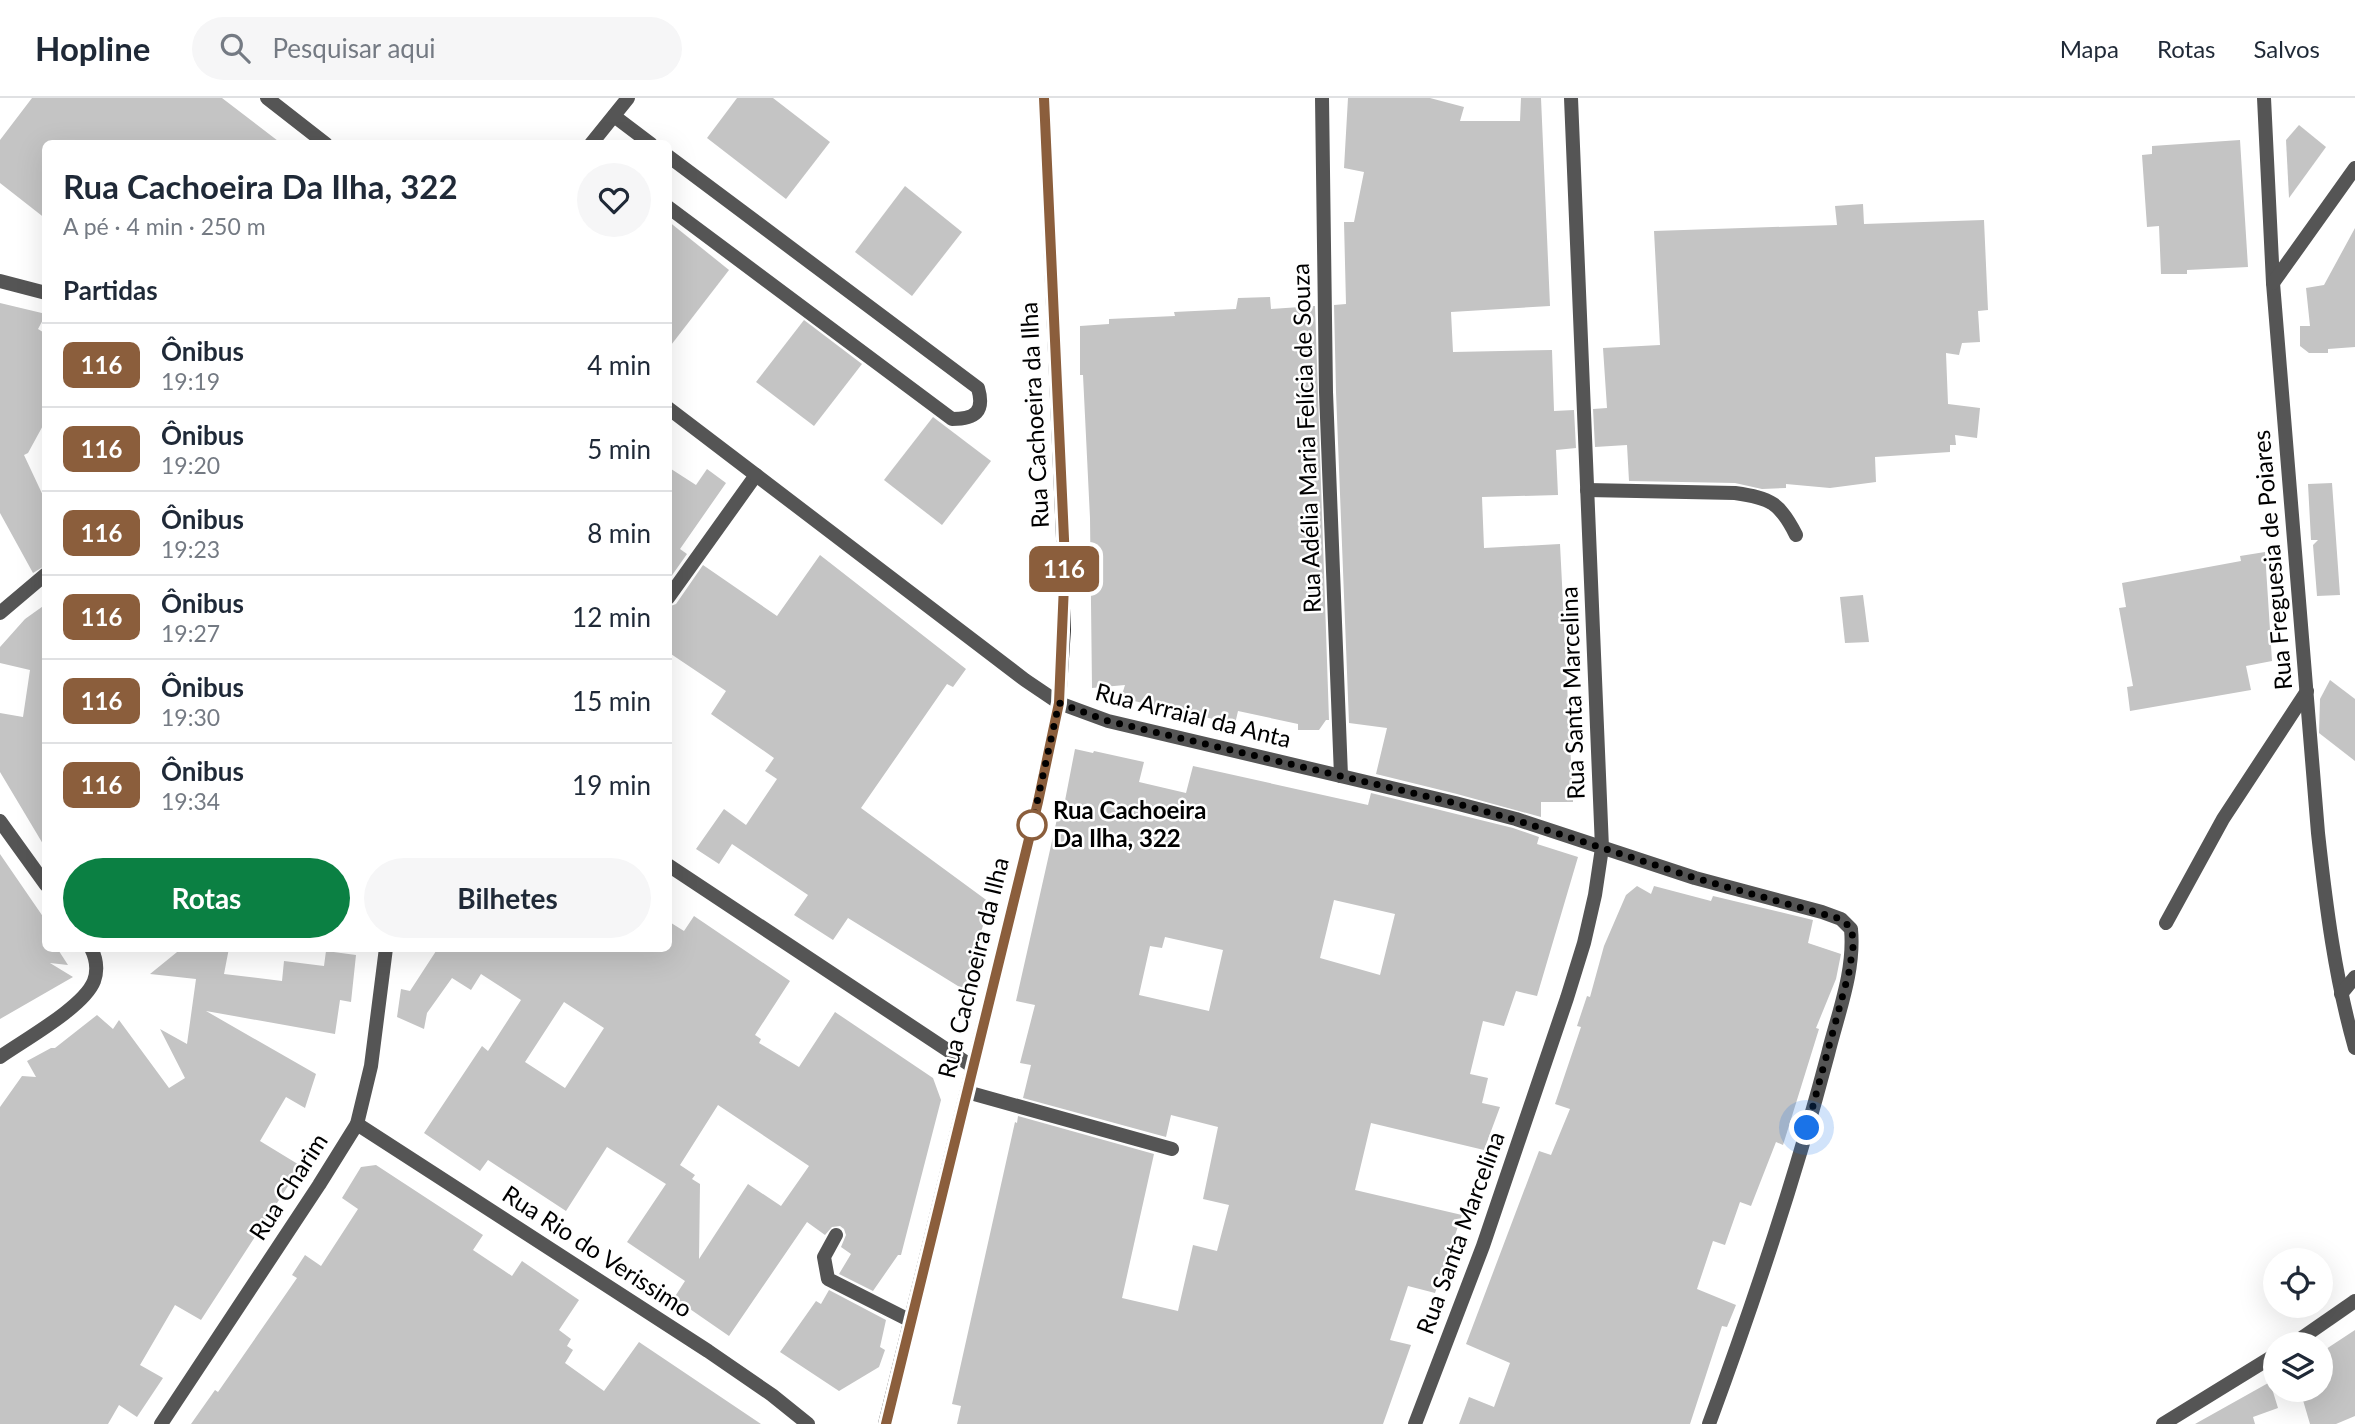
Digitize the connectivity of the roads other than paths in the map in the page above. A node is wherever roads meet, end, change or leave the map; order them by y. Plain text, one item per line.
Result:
1 (267, 98) edge
2 (628, 98) edge
3 (1044, 98) edge
4 (1322, 98) edge
5 (1571, 98) edge
6 (2264, 98) edge
7 (614, 116) junction
8 (321, 140) edge
9 (594, 140) edge
10 (646, 140) edge
11 (672, 159) edge
12 (2355, 168) edge
13 (672, 209) edge
14 (0, 281) edge
15 (2273, 283) junction
16 (42, 292) edge
17 (672, 411) edge
18 (756, 475) junction
19 (1587, 490) junction
20 (1796, 535) dead end
21 (42, 577) edge
22 (672, 592) edge
23 (0, 613) edge
24 (2306, 691) junction
25 (1059, 703) junction
26 (1342, 776) junction
27 (0, 821) edge
28 (1602, 848) junction
29 (672, 868) edge
30 (42, 879) edge
31 (2166, 923) dead end
32 (92, 952) edge
33 (385, 952) edge
34 (2355, 977) edge
35 (2341, 994) junction
36 (2350, 1017) edge
37 (2355, 1048) edge
38 (0, 1057) edge
39 (973, 1067) junction
40 (967, 1092) junction
41 (357, 1124) junction
42 (1172, 1149) dead end
43 (836, 1235) dead end
44 (2355, 1301) edge
45 (911, 1321) junction
46 (2310, 1332) edge
47 (2263, 1362) edge
48 (161, 1424) edge
49 (808, 1424) edge
50 (886, 1424) edge
51 (1415, 1424) edge
52 (1709, 1424) edge
53 (2164, 1424) edge

1 - 8 street
2 - 7 street
3 - 25 street, Rua Cachoeira da Ilha
4 - 26 street, Rua Adélia Maria Felícia de Souza
5 - 19 street, Rua Santa Marcelina
6 - 15 street, Rua Freguesia de Poiares
7 - 9 street
7 - 10 street
11 - 13 street
12 - 15 street
14 - 16 street
15 - 24 street, Rua Freguesia de Poiares
17 - 18 street, Rua Arraial da Anta
18 - 22 street
18 - 25 street, Rua Arraial da Anta
19 - 20 street
19 - 28 street, Rua Santa Marcelina
21 - 23 street
24 - 31 street
24 - 35 street, Rua Freguesia de Poiares
25 - 26 street, Rua Arraial da Anta
25 - 39 street, Rua Cachoeira da Ilha
26 - 28 street, Rua Arraial da Anta
27 - 30 street
28 - 51 street, Rua Santa Marcelina
28 - 52 street, Rua Arraial da Anta
29 - 39 street
32 - 38 street
33 - 41 street, Rua Charim
34 - 35 street
35 - 36 street, Rua Freguesia de Poiares
36 - 37 street, Rua Freguesia de Poiares
39 - 40 street, Rua Cachoeira da Ilha
40 - 42 street
40 - 45 street, Rua Cachoeira da Ilha
41 - 48 street, Rua Charim
41 - 49 street, Rua Rio do Verissimo
43 - 45 street
44 - 46 street
45 - 50 street, Rua Cachoeira da Ilha
47 - 53 street

